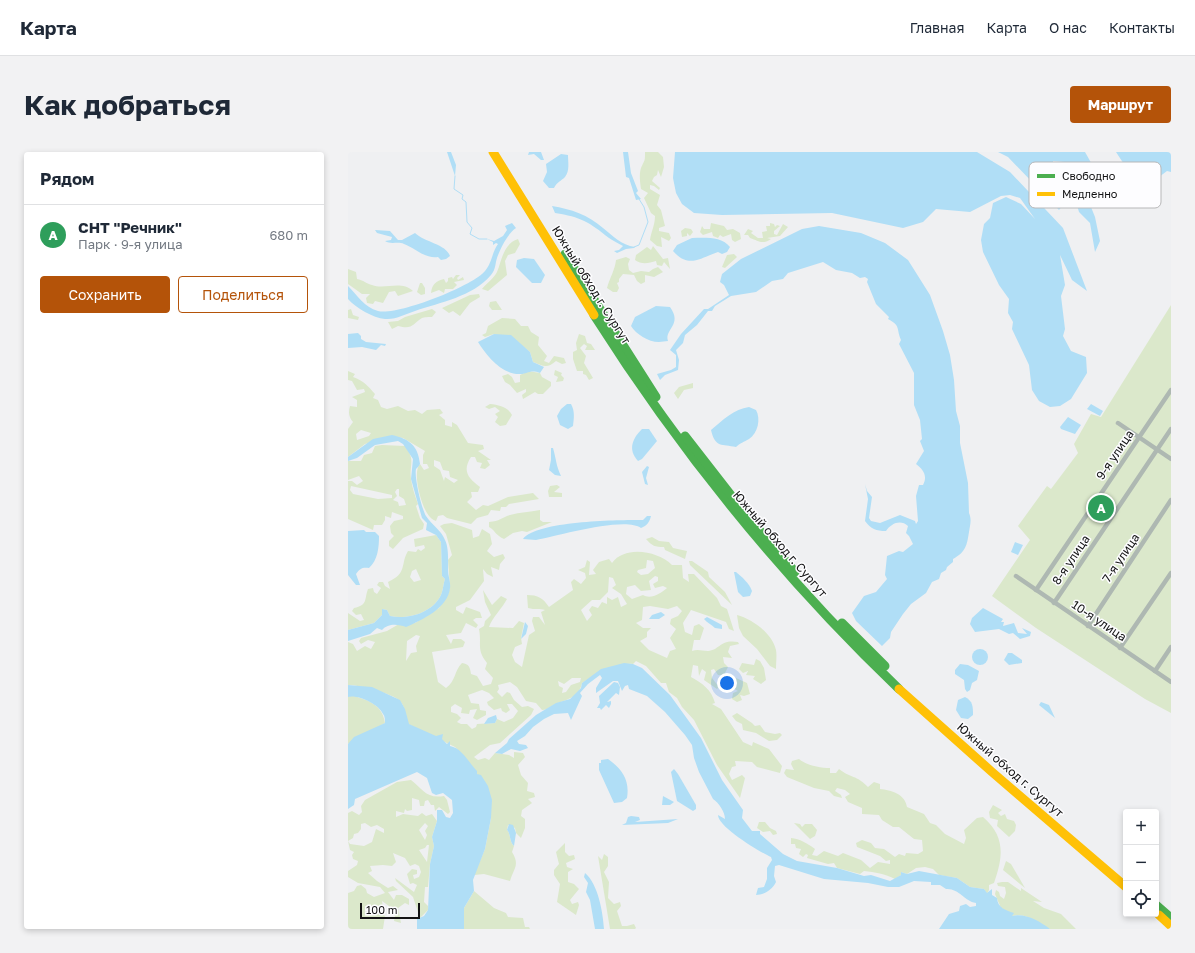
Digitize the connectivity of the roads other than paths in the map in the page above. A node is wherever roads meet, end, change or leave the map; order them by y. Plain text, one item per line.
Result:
1 (493, 152) edge
2 (500, 152) edge
3 (1171, 390) edge
4 (1118, 423) dead end
5 (1171, 430) edge
6 (1139, 437) junction
7 (1158, 450) junction
8 (1171, 459) edge
9 (1171, 500) edge
10 (1171, 573) edge
11 (1016, 576) dead end
12 (1036, 590) junction
13 (1054, 603) junction
14 (1088, 626) junction
15 (1171, 647) edge
16 (1120, 648) junction
17 (1155, 671) junction
18 (1171, 682) edge
19 (1123, 876) edge
20 (1123, 884) edge
21 (1159, 908) edge
22 (1159, 916) edge
23 (1171, 918) edge
24 (1171, 926) edge

1 - 20 highway, Южный обход г. Сургут
2 - 19 highway, Южный обход г. Сургут
3 - 6 street, 9-я улица
4 - 6 street
5 - 7 street, 8-я улица
6 - 7 street
6 - 12 street, 9-я улица
7 - 8 street
7 - 13 street, 8-я улица
9 - 14 street, 7-я улица
10 - 16 street
11 - 12 street, 10-я улица
12 - 13 street, 10-я улица
13 - 14 street, 10-я улица
14 - 16 street, 10-я улица
15 - 17 street
16 - 17 street, 10-я улица
17 - 18 street, 10-я улица
21 - 23 highway
22 - 24 highway

